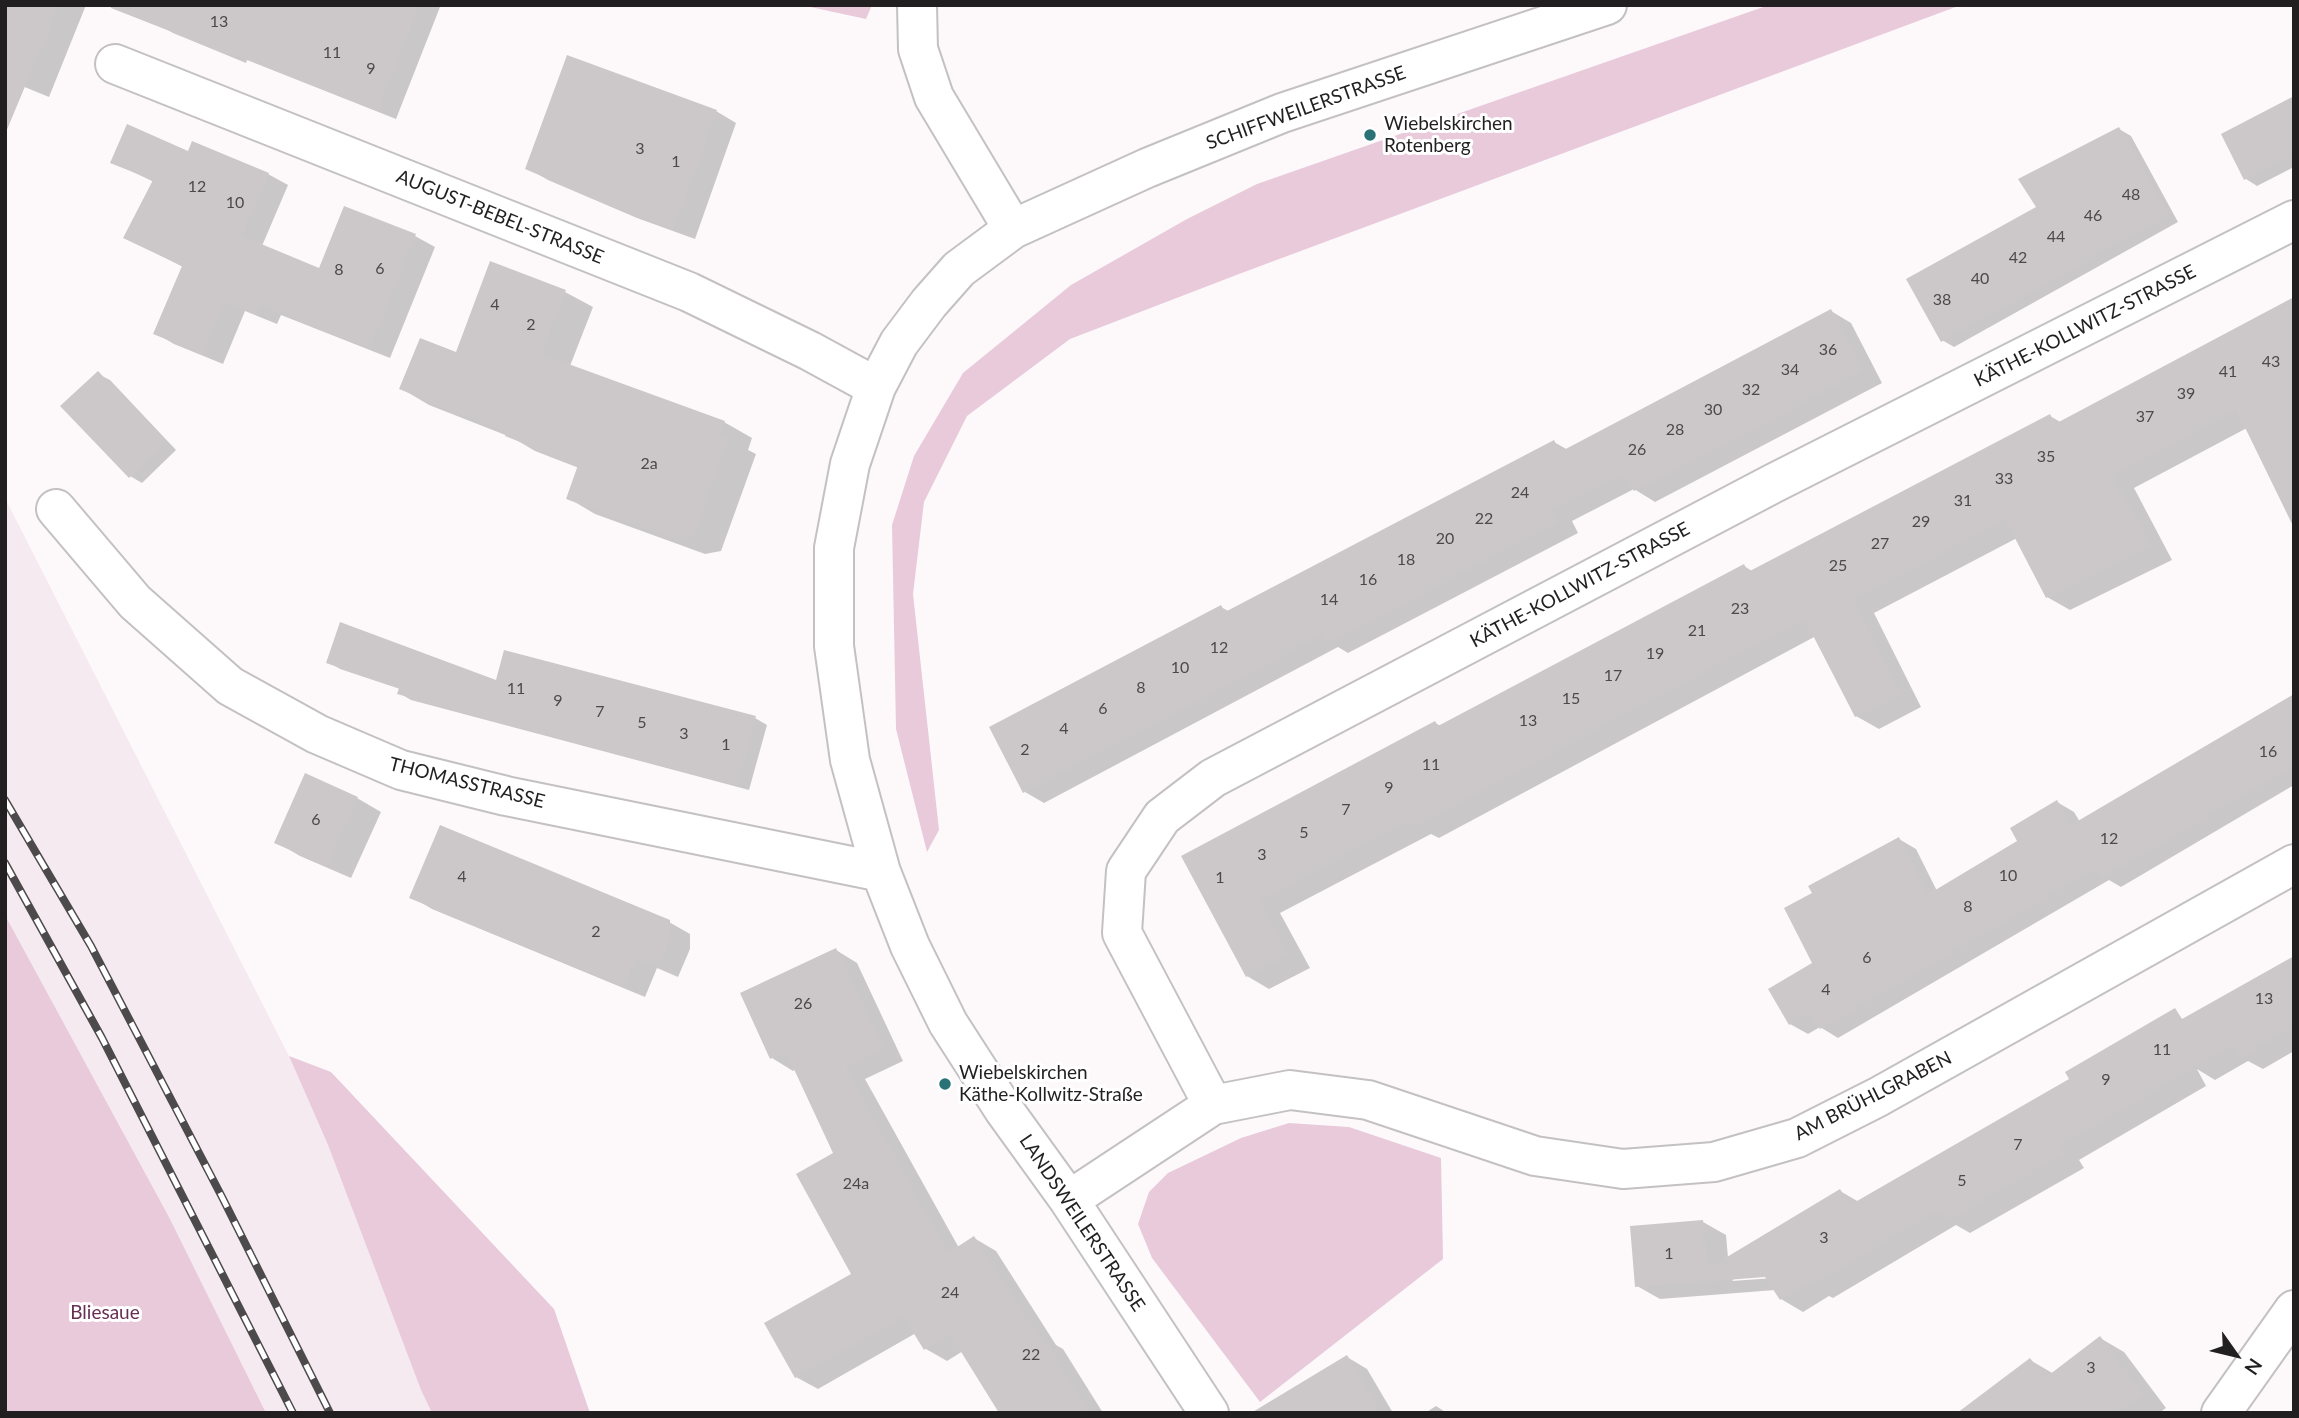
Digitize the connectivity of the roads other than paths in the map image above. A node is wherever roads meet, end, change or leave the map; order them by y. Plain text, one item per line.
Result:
1 (917, 5) edge
2 (1607, 5) edge
3 (115, 64) dead end
4 (2294, 220) edge
5 (1013, 229) junction
6 (876, 387) junction
7 (56, 509) dead end
8 (2294, 864) edge
9 (881, 872) junction
10 (1213, 1105) junction
11 (1069, 1200) junction
12 (2294, 1310) edge
13 (1209, 1413) edge
14 (2221, 1413) edge

1 - 5 street
2 - 5 street, SCHIFFWEILERSTRASSE
3 - 6 street, AUGUST-BEBEL-STRASSE
4 - 10 street, KÄTHE-KOLLWITZ-STRASSE
5 - 6 street, LANDSWEILERSTRASSE
6 - 9 street, LANDSWEILERSTRASSE
7 - 9 street, THOMASSTRASSE
8 - 10 street, AM BRÜHLGRABEN
9 - 11 street, LANDSWEILERSTRASSE
10 - 11 street, AM BRÜHLGRABEN
11 - 13 street, LANDSWEILERSTRASSE
12 - 14 street

